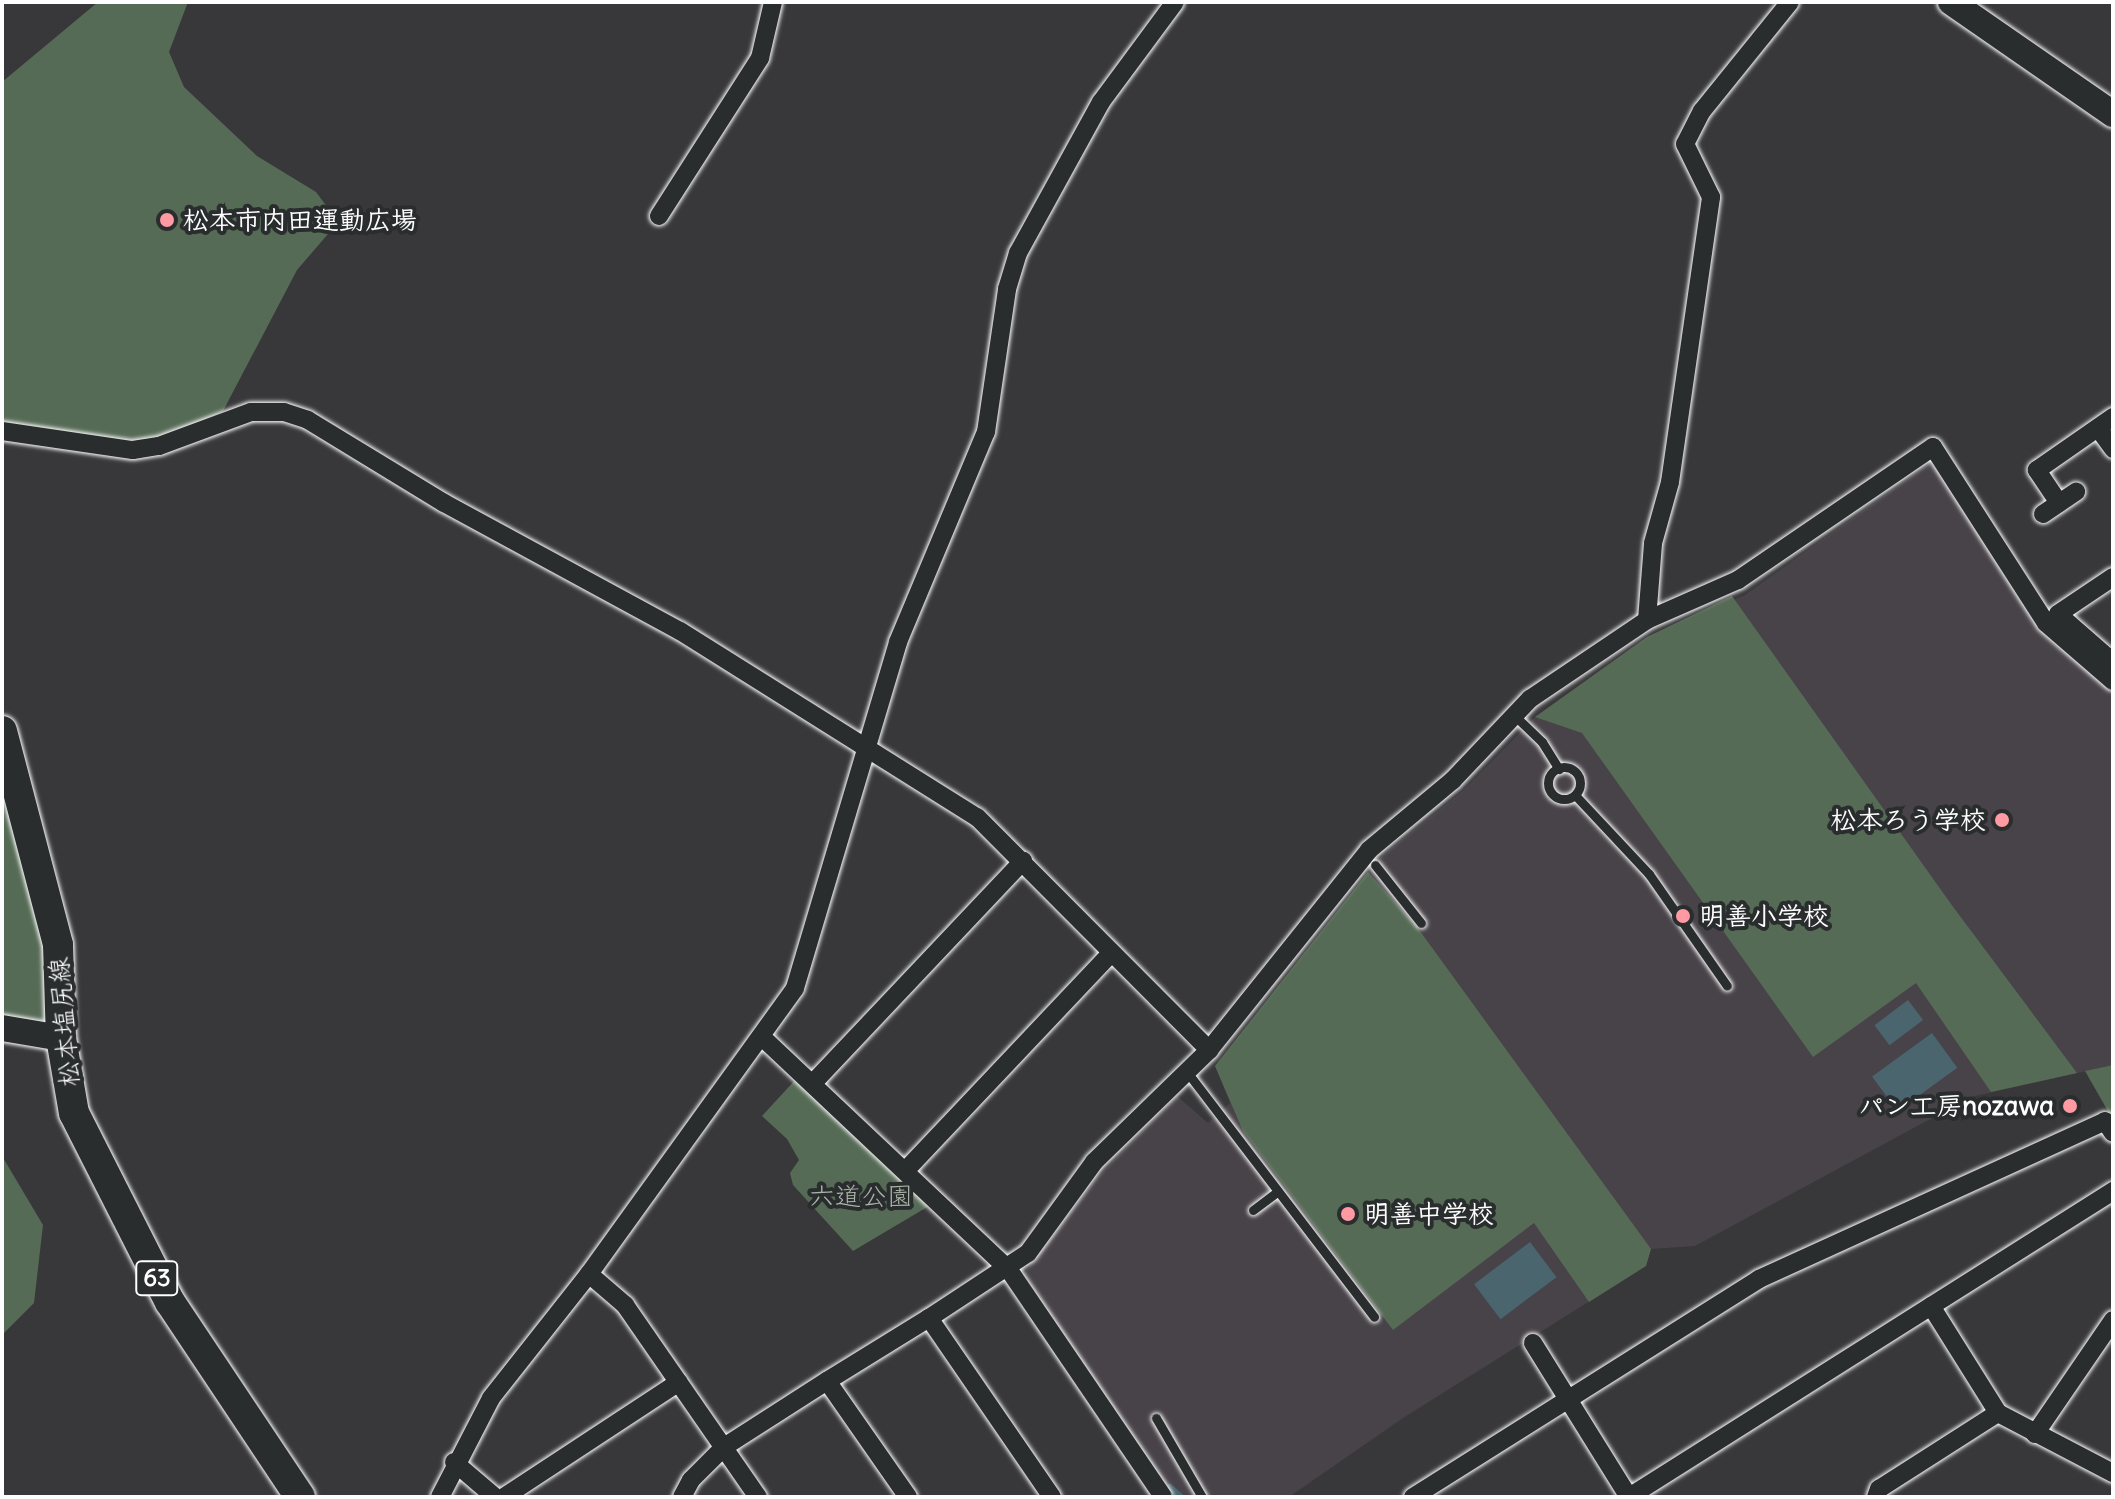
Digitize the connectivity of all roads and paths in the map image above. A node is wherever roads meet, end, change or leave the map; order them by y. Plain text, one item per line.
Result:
1 (773, 2) edge
2 (1175, 2) edge
3 (1790, 2) edge
4 (1951, 2) edge
5 (2113, 114) edge
6 (659, 216) dead end
7 (2106, 422) edge
8 (2, 431) edge
9 (2113, 449) edge
10 (2076, 492) dead end
11 (2059, 503) junction
12 (2043, 514) dead end
13 (2113, 577) edge
14 (1647, 620) junction
15 (2110, 653) edge
16 (2113, 681) edge
17 (1514, 715) junction
18 (2, 731) edge
19 (865, 748) junction
20 (1559, 769) junction
21 (1575, 795) junction
22 (1371, 860) junction
23 (1023, 861) junction
24 (1421, 923) dead end
25 (1111, 953) junction
26 (1727, 986) dead end
27 (2, 1028) edge
28 (762, 1037) junction
29 (61, 1038) junction
30 (1209, 1050) junction
31 (1186, 1071) junction
32 (813, 1083) junction
33 (2106, 1121) edge
34 (906, 1170) junction
35 (1278, 1191) junction
36 (2113, 1191) edge
37 (1253, 1210) dead end
38 (1009, 1270) junction
39 (589, 1274) junction
40 (1931, 1306) junction
41 (1374, 1317) dead end
42 (929, 1318) junction
43 (2113, 1320) edge
44 (1533, 1343) dead end
45 (827, 1381) junction
46 (679, 1382) junction
47 (1570, 1400) junction
48 (1998, 1413) junction
49 (1156, 1418) dead end
50 (2035, 1434) junction
51 (724, 1447) junction
52 (454, 1462) junction
53 (2113, 1473) edge
54 (300, 1497) edge
55 (440, 1497) edge
56 (495, 1497) edge
57 (504, 1497) edge
58 (682, 1497) edge
59 (758, 1497) edge
60 (908, 1497) edge
61 (1052, 1497) edge
62 (1163, 1497) edge
63 (1202, 1497) edge
64 (1413, 1497) edge
65 (1629, 1497) edge
66 (1876, 1497) edge

1 - 6 street
2 - 19 street
3 - 14 street
4 - 5 main road
7 - 9 street
7 - 11 street
8 - 19 street
10 - 11 street
11 - 12 street
13 - 15 street
14 - 16 street
14 - 17 street
17 - 20 lane
17 - 22 street
18 - 29 main road, 松本塩尻線 / 63
19 - 23 street
19 - 28 street
20 - 21 lane
20 - 21 lane
21 - 26 lane
22 - 24 lane
22 - 30 street
23 - 25 street
23 - 32 street
25 - 30 street
25 - 34 street
27 - 29 main road
28 - 32 street
28 - 39 street
29 - 54 main road, 松本塩尻線 / 63
30 - 31 street
31 - 35 lane
31 - 38 street
32 - 34 street
33 - 47 street
34 - 38 street
35 - 37 lane
35 - 41 lane
36 - 40 street
38 - 42 street
38 - 62 street
39 - 46 street
39 - 52 street
40 - 48 street
40 - 65 street
42 - 45 street
42 - 61 street
43 - 50 street
44 - 47 street
45 - 51 street
45 - 60 street
46 - 51 street
46 - 57 street
47 - 64 street
47 - 65 street
48 - 50 street
48 - 66 street
49 - 63 lane
50 - 53 street
51 - 58 street
51 - 59 street
52 - 55 street
52 - 56 street

